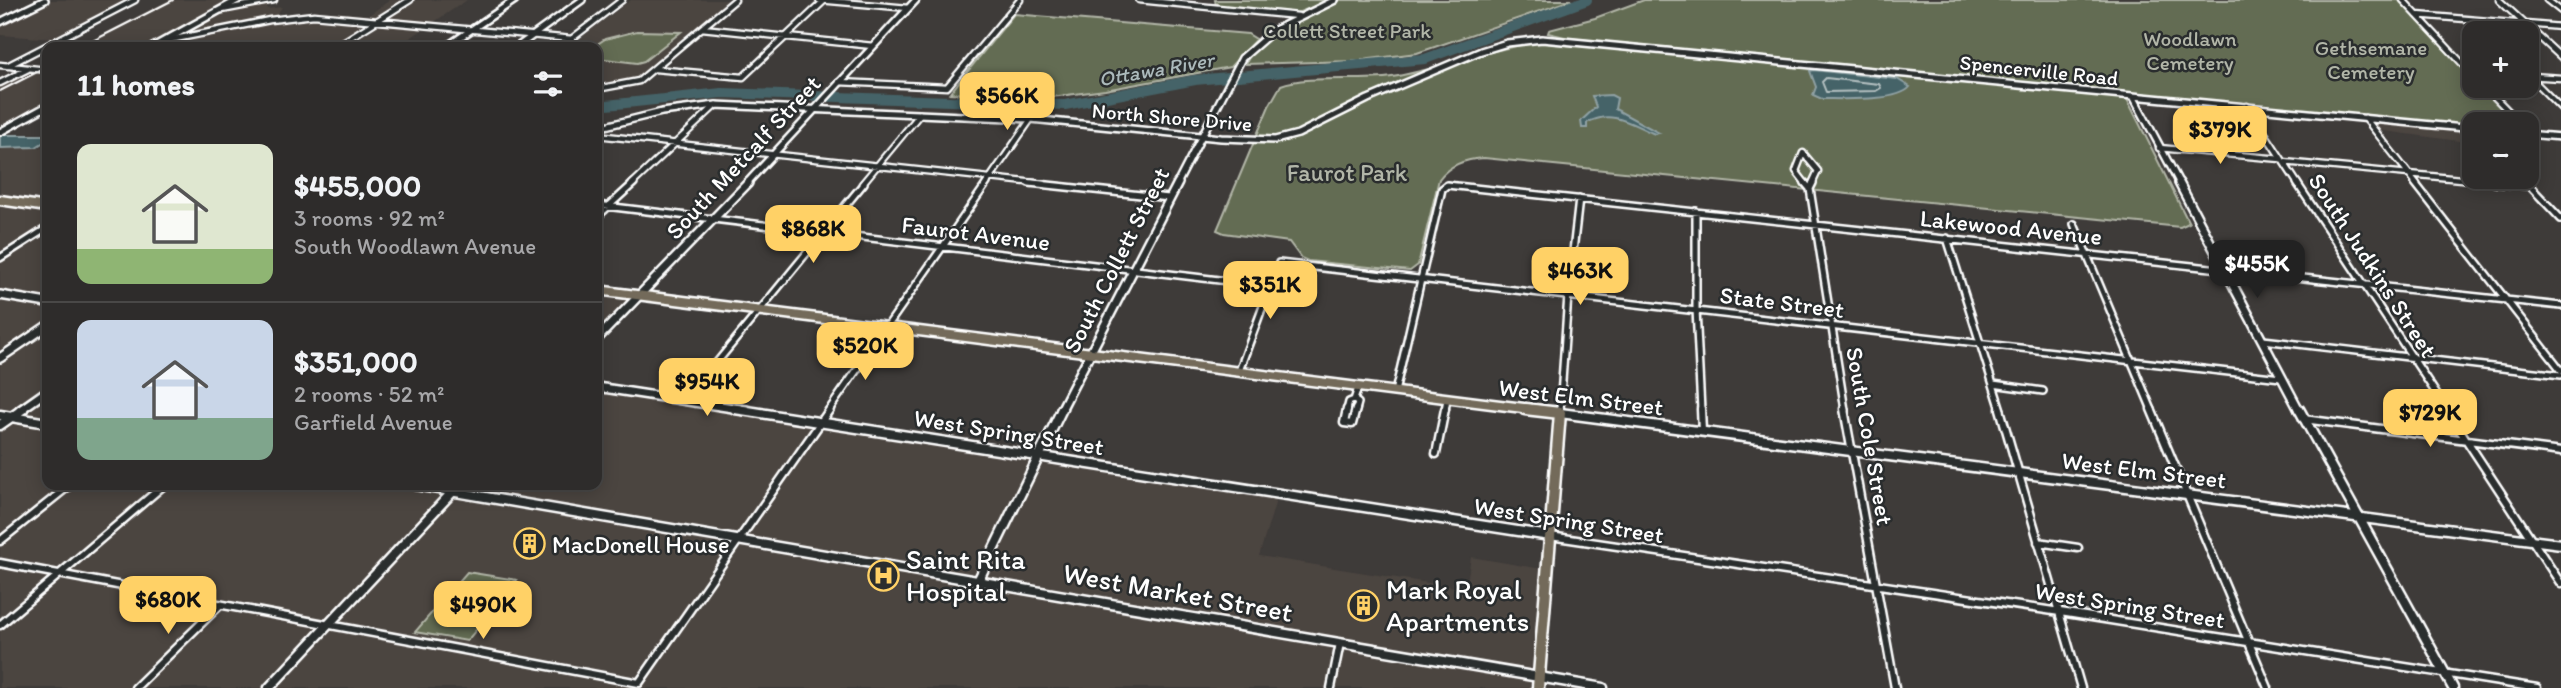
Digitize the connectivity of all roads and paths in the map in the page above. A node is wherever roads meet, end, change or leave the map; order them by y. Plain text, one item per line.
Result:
1 (45, 0) edge
2 (135, 0) edge
3 (238, 0) edge
4 (274, 0) edge
5 (410, 0) edge
6 (515, 0) edge
7 (582, 0) edge
8 (622, 0) edge
9 (735, 0) edge
10 (823, 0) edge
11 (916, 0) edge
12 (1020, 0) edge
13 (1139, 0) edge
14 (1335, 0) edge
15 (2403, 0) edge
16 (2499, 0) edge
17 (2547, 0) edge
18 (1167, 1) edge
19 (908, 8) junction
20 (2559, 8) edge
21 (218, 11) junction
22 (2417, 15) junction
23 (1298, 16) junction
24 (379, 19) junction
25 (2472, 19) joint
26 (2493, 21) edge
27 (2522, 21) edge
28 (0, 22) edge
29 (2539, 25) edge
30 (2561, 27) edge
31 (473, 28) junction
32 (702, 28) junction
33 (534, 35) junction
34 (786, 37) junction
35 (2539, 37) edge
36 (572, 39) junction
37 (54, 42) edge
38 (163, 42) joint
39 (343, 42) edge
40 (453, 42) edge
41 (524, 42) edge
42 (568, 42) edge
43 (1600, 43) joint
44 (873, 46) junction
45 (42, 48) edge
46 (2561, 57) edge
47 (2462, 61) edge
48 (0, 65) edge
49 (7, 66) junction
50 (29, 68) junction
51 (42, 69) edge
52 (655, 69) junction
53 (2539, 76) edge
54 (2561, 78) edge
55 (839, 82) junction
56 (0, 83) edge
57 (2539, 87) edge
58 (602, 88) edge
59 (2133, 96) junction
60 (2496, 98) edge
61 (716, 105) junction
62 (2247, 106) junction
63 (816, 107) junction
64 (2561, 108) edge
65 (42, 109) edge
66 (2509, 112) edge
67 (920, 114) junction
68 (2365, 118) junction
69 (1031, 120) junction
70 (602, 127) edge
71 (2462, 128) edge
72 (0, 132) edge
73 (2539, 134) edge
74 (602, 136) edge
75 (1201, 136) junction
76 (2561, 137) edge
77 (673, 144) junction
78 (2159, 148) junction
79 (772, 155) junction
80 (2283, 161) junction
81 (879, 166) junction
82 (2409, 174) junction
83 (989, 178) junction
84 (2462, 179) edge
85 (1810, 189) junction
86 (2534, 189) edge
87 (1169, 198) junction
88 (1579, 199) junction
89 (0, 200) edge
90 (602, 205) edge
91 (42, 206) edge
92 (608, 206) junction
93 (1696, 211) junction
94 (602, 212) edge
95 (714, 219) junction
96 (2561, 219) edge
97 (1816, 223) junction
98 (2074, 224) dead end
99 (42, 231) edge
100 (823, 232) junction
101 (1947, 238) junction
102 (943, 247) junction
103 (2085, 254) junction
104 (0, 258) edge
105 (2224, 268) junction
106 (1134, 269) junction
107 (1420, 278) junction
108 (2365, 284) junction
109 (1269, 286) junction
110 (602, 291) edge
111 (0, 295) edge
112 (638, 295) junction
113 (1568, 295) junction
114 (2508, 300) junction
115 (42, 302) edge
116 (2561, 306) edge
117 (1696, 309) junction
118 (760, 310) junction
119 (1832, 325) junction
120 (887, 328) junction
121 (42, 329) edge
122 (602, 334) edge
123 (2263, 340) junction
124 (1981, 343) junction
125 (1090, 352) junction
126 (0, 358) edge
127 (2414, 358) junction
128 (2130, 361) junction
129 (2561, 370) edge
130 (1239, 371) junction
131 (2561, 375) edge
132 (2281, 378) junction
133 (1993, 384) junction
134 (602, 388) edge
135 (1358, 388) junction
136 (2043, 391) dead end
137 (1395, 393) junction
138 (42, 395) edge
139 (1447, 399) junction
140 (686, 400) junction
141 (1354, 400) dead end
142 (1560, 413) junction
143 (0, 415) edge
144 (12, 417) junction
145 (2303, 419) junction
146 (42, 422) edge
147 (822, 422) junction
148 (0, 425) edge
149 (1702, 432) junction
150 (2466, 440) junction
151 (1851, 451) junction
152 (2561, 452) edge
153 (1436, 454) dead end
154 (1040, 456) junction
155 (2018, 473) junction
156 (64, 490) edge
157 (158, 490) edge
158 (453, 490) edge
159 (466, 490) edge
160 (2186, 494) junction
161 (2358, 517) junction
162 (1550, 537) junction
163 (0, 541) edge
164 (738, 541) junction
165 (2532, 541) junction
166 (2038, 542) junction
167 (2561, 544) edge
168 (2078, 548) dead end
169 (0, 563) edge
170 (60, 574) junction
171 (978, 581) junction
172 (2561, 583) edge
173 (1877, 586) junction
174 (220, 605) junction
175 (2060, 612) junction
176 (0, 625) edge
177 (328, 626) junction
178 (1340, 643) junction
179 (2251, 643) junction
180 (2446, 675) junction
181 (1539, 682) edge
182 (135, 688) edge
183 (269, 688) edge
184 (1331, 688) edge
185 (1603, 688) edge
186 (1895, 688) edge
187 (2081, 688) edge
188 (2268, 688) edge
189 (2453, 688) edge
190 (2537, 688) edge

1 - 28 street
2 - 37 street
3 - 21 street
4 - 21 street
5 - 24 street
6 - 31 street
7 - 33 street
8 - 36 street
9 - 32 street
10 - 19 street
10 - 34 street
11 - 19 street, South Metcalf Street
12 - 55 street
13 - 18 street
14 - 23 street, South Collett Street
15 - 22 street
16 - 27 street
17 - 20 street
18 - 23 street
19 - 44 street, South Metcalf Street
21 - 38 street
22 - 25 street
22 - 47 street
23 - 75 street, South Collett Street
24 - 31 street
24 - 38 street
24 - 39 street
25 - 26 street
29 - 30 street
31 - 33 street
31 - 40 street
32 - 34 street
32 - 52 street
33 - 36 street
33 - 41 street
34 - 44 street
34 - 52 street
35 - 46 street
36 - 42 street
43 - 59 street, Spencerville Road
43 - 75 street, North Shore Drive
44 - 55 street, South Metcalf Street
45 - 49 street
48 - 49 street
49 - 50 street
50 - 51 street
50 - 56 street
52 - 58 street
53 - 54 street
55 - 63 street, South Metcalf Street
57 - 64 street
59 - 62 street, Spencerville Road
59 - 78 street
60 - 66 street
61 - 63 street, North Shore Drive
61 - 70 street, North Shore Drive
61 - 77 street
62 - 68 street, Spencerville Road
62 - 80 street, South Judkins Street
63 - 67 street, North Shore Drive
63 - 79 street, South Metcalf Street
65 - 72 street
67 - 69 street, North Shore Drive
67 - 81 street
68 - 71 street, Spencerville Road
68 - 82 street
69 - 75 street, North Shore Drive
69 - 83 street
73 - 76 street
74 - 77 street
75 - 87 street, South Collett Street
77 - 79 street
77 - 92 street
78 - 80 street
78 - 105 street
79 - 81 street
79 - 95 street, South Metcalf Street
80 - 82 street
80 - 108 street, South Judkins Street
81 - 83 street
81 - 100 street
82 - 84 street
82 - 114 street
83 - 87 street
83 - 102 street
85 - 85 street, South Cole Street
85 - 97 street, South Cole Street
86 - 96 street
87 - 106 street, South Collett Street
88 - 93 street, Lakewood Avenue
88 - 107 street, Lakewood Avenue
88 - 113 street
89 - 91 main road
90 - 92 street, Faurot Avenue
92 - 94 street
92 - 95 street, Faurot Avenue
93 - 97 street, Lakewood Avenue
93 - 117 street
95 - 100 street, Faurot Avenue
95 - 112 street, South Metcalf Street
97 - 101 street, Lakewood Avenue
97 - 119 street, South Cole Street
98 - 103 street
99 - 104 street
100 - 102 street, Faurot Avenue
100 - 118 street
101 - 103 street, Lakewood Avenue
101 - 124 street
102 - 106 street, Faurot Avenue
102 - 120 street
103 - 105 street, Lakewood Avenue
103 - 128 street
105 - 108 street, Lakewood Avenue
105 - 123 street
106 - 109 street, Faurot Avenue
106 - 125 street, South Collett Street
107 - 109 street, State Street
107 - 113 street, State Street
107 - 137 street
108 - 114 street, Lakewood Avenue
108 - 127 street, South Judkins Street
109 - 130 street
110 - 112 main road, West Elm Street
111 - 115 street
112 - 118 main road, West Elm Street
112 - 122 street, South Metcalf Street
113 - 117 street, State Street
113 - 142 street
114 - 116 street, Lakewood Avenue
114 - 129 street
117 - 119 street, State Street
117 - 149 street
118 - 120 main road, West Elm Street
118 - 140 street
119 - 124 street, State Street
119 - 151 street, South Cole Street
120 - 125 main road, West Elm Street
120 - 147 street
121 - 126 street
123 - 127 street
123 - 132 street
124 - 128 street, State Street
124 - 133 street
125 - 130 main road, West Elm Street
125 - 154 street, South Collett Street
127 - 131 street
127 - 150 street, South Judkins Street
128 - 132 street, State Street
128 - 160 street
130 - 135 main road, West Elm Street
132 - 145 street
133 - 136 street
133 - 155 street
134 - 140 street, West Spring Street
135 - 137 main road, West Elm Street
135 - 141 street
137 - 139 main road, West Elm Street
138 - 144 street
139 - 142 main road, West Elm Street
139 - 153 street
140 - 147 street, West Spring Street
142 - 149 street, West Elm Street
142 - 162 main road
143 - 144 street
144 - 146 street
144 - 148 street
145 - 150 street
145 - 161 street
147 - 154 street, West Spring Street
147 - 164 street
149 - 151 street, West Elm Street
150 - 152 street
150 - 165 street, South Judkins Street
151 - 155 street, West Elm Street
151 - 173 street, South Cole Street
154 - 162 street, West Spring Street
154 - 171 street, South Collett Street
155 - 160 street, West Elm Street
155 - 166 street
156 - 163 street
157 - 170 street
158 - 177 street
159 - 164 street, West Market Street
160 - 161 street, West Elm Street
160 - 179 street
161 - 165 street, West Elm Street
161 - 180 street
162 - 173 street, West Spring Street
162 - 181 main road
164 - 171 street, West Market Street
164 - 177 street
165 - 167 street, West Elm Street
165 - 172 street, South Judkins Street
166 - 168 street
166 - 175 street
169 - 170 street
170 - 174 street
170 - 176 street
171 - 178 street, West Market Street
173 - 175 street, West Spring Street
173 - 186 street, South Cole Street
174 - 177 street
174 - 182 street
175 - 179 street, West Spring Street
175 - 187 street
177 - 183 street
178 - 181 street, West Market Street
178 - 184 street
179 - 180 street, West Spring Street
179 - 188 street
180 - 189 street
180 - 190 street, West Spring Street
181 - 185 street, West Market Street

